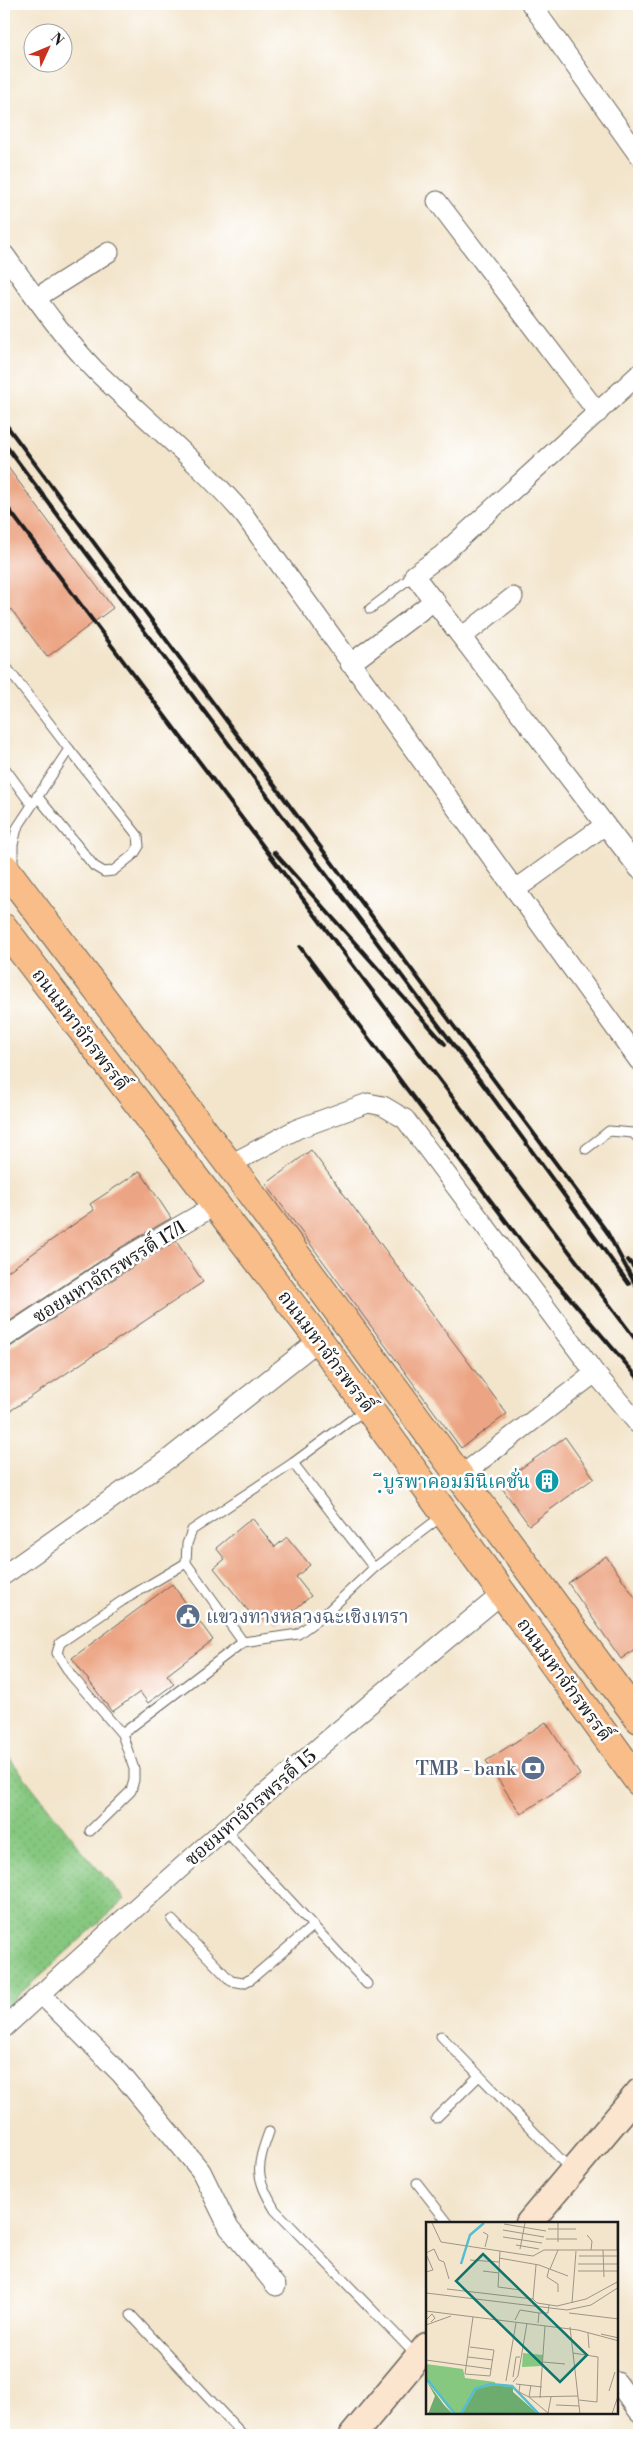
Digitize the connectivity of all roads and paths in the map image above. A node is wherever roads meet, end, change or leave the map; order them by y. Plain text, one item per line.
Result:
1 (531, 4) edge
2 (639, 156) edge
3 (437, 201) dead end
4 (109, 252) dead end
5 (4, 254) edge
6 (36, 298) junction
7 (639, 374) edge
8 (598, 413) junction
9 (414, 575) junction
10 (513, 597) dead end
11 (435, 600) junction
12 (370, 609) dead end
13 (463, 636) junction
14 (4, 664) edge
15 (350, 664) junction
16 (69, 749) junction
17 (4, 767) edge
18 (34, 800) junction
19 (606, 825) junction
20 (4, 867) edge
21 (639, 870) edge
22 (515, 890) junction
23 (40, 913) junction
24 (4, 928) edge
25 (639, 1060) edge
26 (639, 1139) edge
27 (586, 1149) dead end
28 (229, 1165) junction
29 (216, 1205) junction
30 (4, 1338) edge
31 (319, 1340) junction
32 (595, 1373) junction
33 (368, 1407) junction
34 (639, 1425) edge
35 (293, 1463) junction
36 (459, 1477) junction
37 (446, 1513) junction
38 (186, 1563) junction
39 (374, 1568) junction
40 (4, 1575) edge
41 (503, 1593) junction
42 (243, 1642) junction
43 (639, 1718) edge
44 (122, 1734) junction
45 (639, 1782) edge
46 (224, 1830) junction
47 (90, 1831) dead end
48 (172, 1920) dead end
49 (313, 1926) junction
50 (367, 1984) dead end
51 (41, 1994) junction
52 (5, 2024) edge
53 (441, 2036) dead end
54 (479, 2076) junction
55 (637, 2091) edge
56 (436, 2118) dead end
57 (269, 2132) dead end
58 (572, 2171) junction
59 (417, 2183) dead end
60 (447, 2222) edge
61 (530, 2222) edge
62 (276, 2286) dead end
63 (131, 2315) dead end
64 (422, 2352) edge
65 (618, 2383) edge
66 (639, 2412) edge
67 (243, 2435) edge
68 (353, 2435) edge

1 - 2 street
3 - 8 street
4 - 6 street
5 - 6 street
6 - 15 street
7 - 8 street
8 - 9 street
9 - 11 street
9 - 12 lane
10 - 13 street
11 - 13 street
11 - 15 street
13 - 19 street
14 - 16 lane
15 - 22 street
16 - 18 lane
16 - 18 lane
17 - 18 lane
18 - 23 lane
19 - 21 street
19 - 22 street
20 - 23 main road, ถนนมหาจักรพรรดิ์
22 - 25 street
23 - 28 main road, ถนนมหาจักรพรรดิ์
24 - 29 main road, ถนนมหาจักรพรรดิ์
26 - 27 lane
28 - 32 street
28 - 36 main road, ถนนมหาจักรพรรดิ์
29 - 30 street, ซอยมหาจักรพรรดิ์ 17/1
29 - 31 main road, ถนนมหาจักรพรรดิ์
31 - 33 main road, ถนนมหาจักรพรรดิ์
31 - 40 street
32 - 34 street
32 - 36 street
33 - 35 lane
33 - 37 main road, ถนนมหาจักรพรรดิ์
35 - 38 lane
35 - 39 lane
36 - 43 main road, ถนนมหาจักรพรรดิ์
37 - 39 lane
37 - 41 main road, ถนนมหาจักรพรรดิ์
38 - 42 lane
38 - 44 lane
39 - 42 lane
41 - 45 main road, ถนนมหาจักรพรรดิ์
41 - 46 street, ซอยมหาจักรพรรดิ์ 15
42 - 44 lane
44 - 47 lane
46 - 49 lane
46 - 51 street, ซอยมหาจักรพรรดิ์ 15
48 - 49 lane
49 - 50 lane
51 - 52 street, ซอยมหาจักรพรรดิ์ 15
51 - 62 street
53 - 54 lane
54 - 56 lane
54 - 58 lane
55 - 58 street
57 - 64 lane
58 - 61 street
59 - 60 lane
63 - 67 lane
64 - 68 street
65 - 66 street

